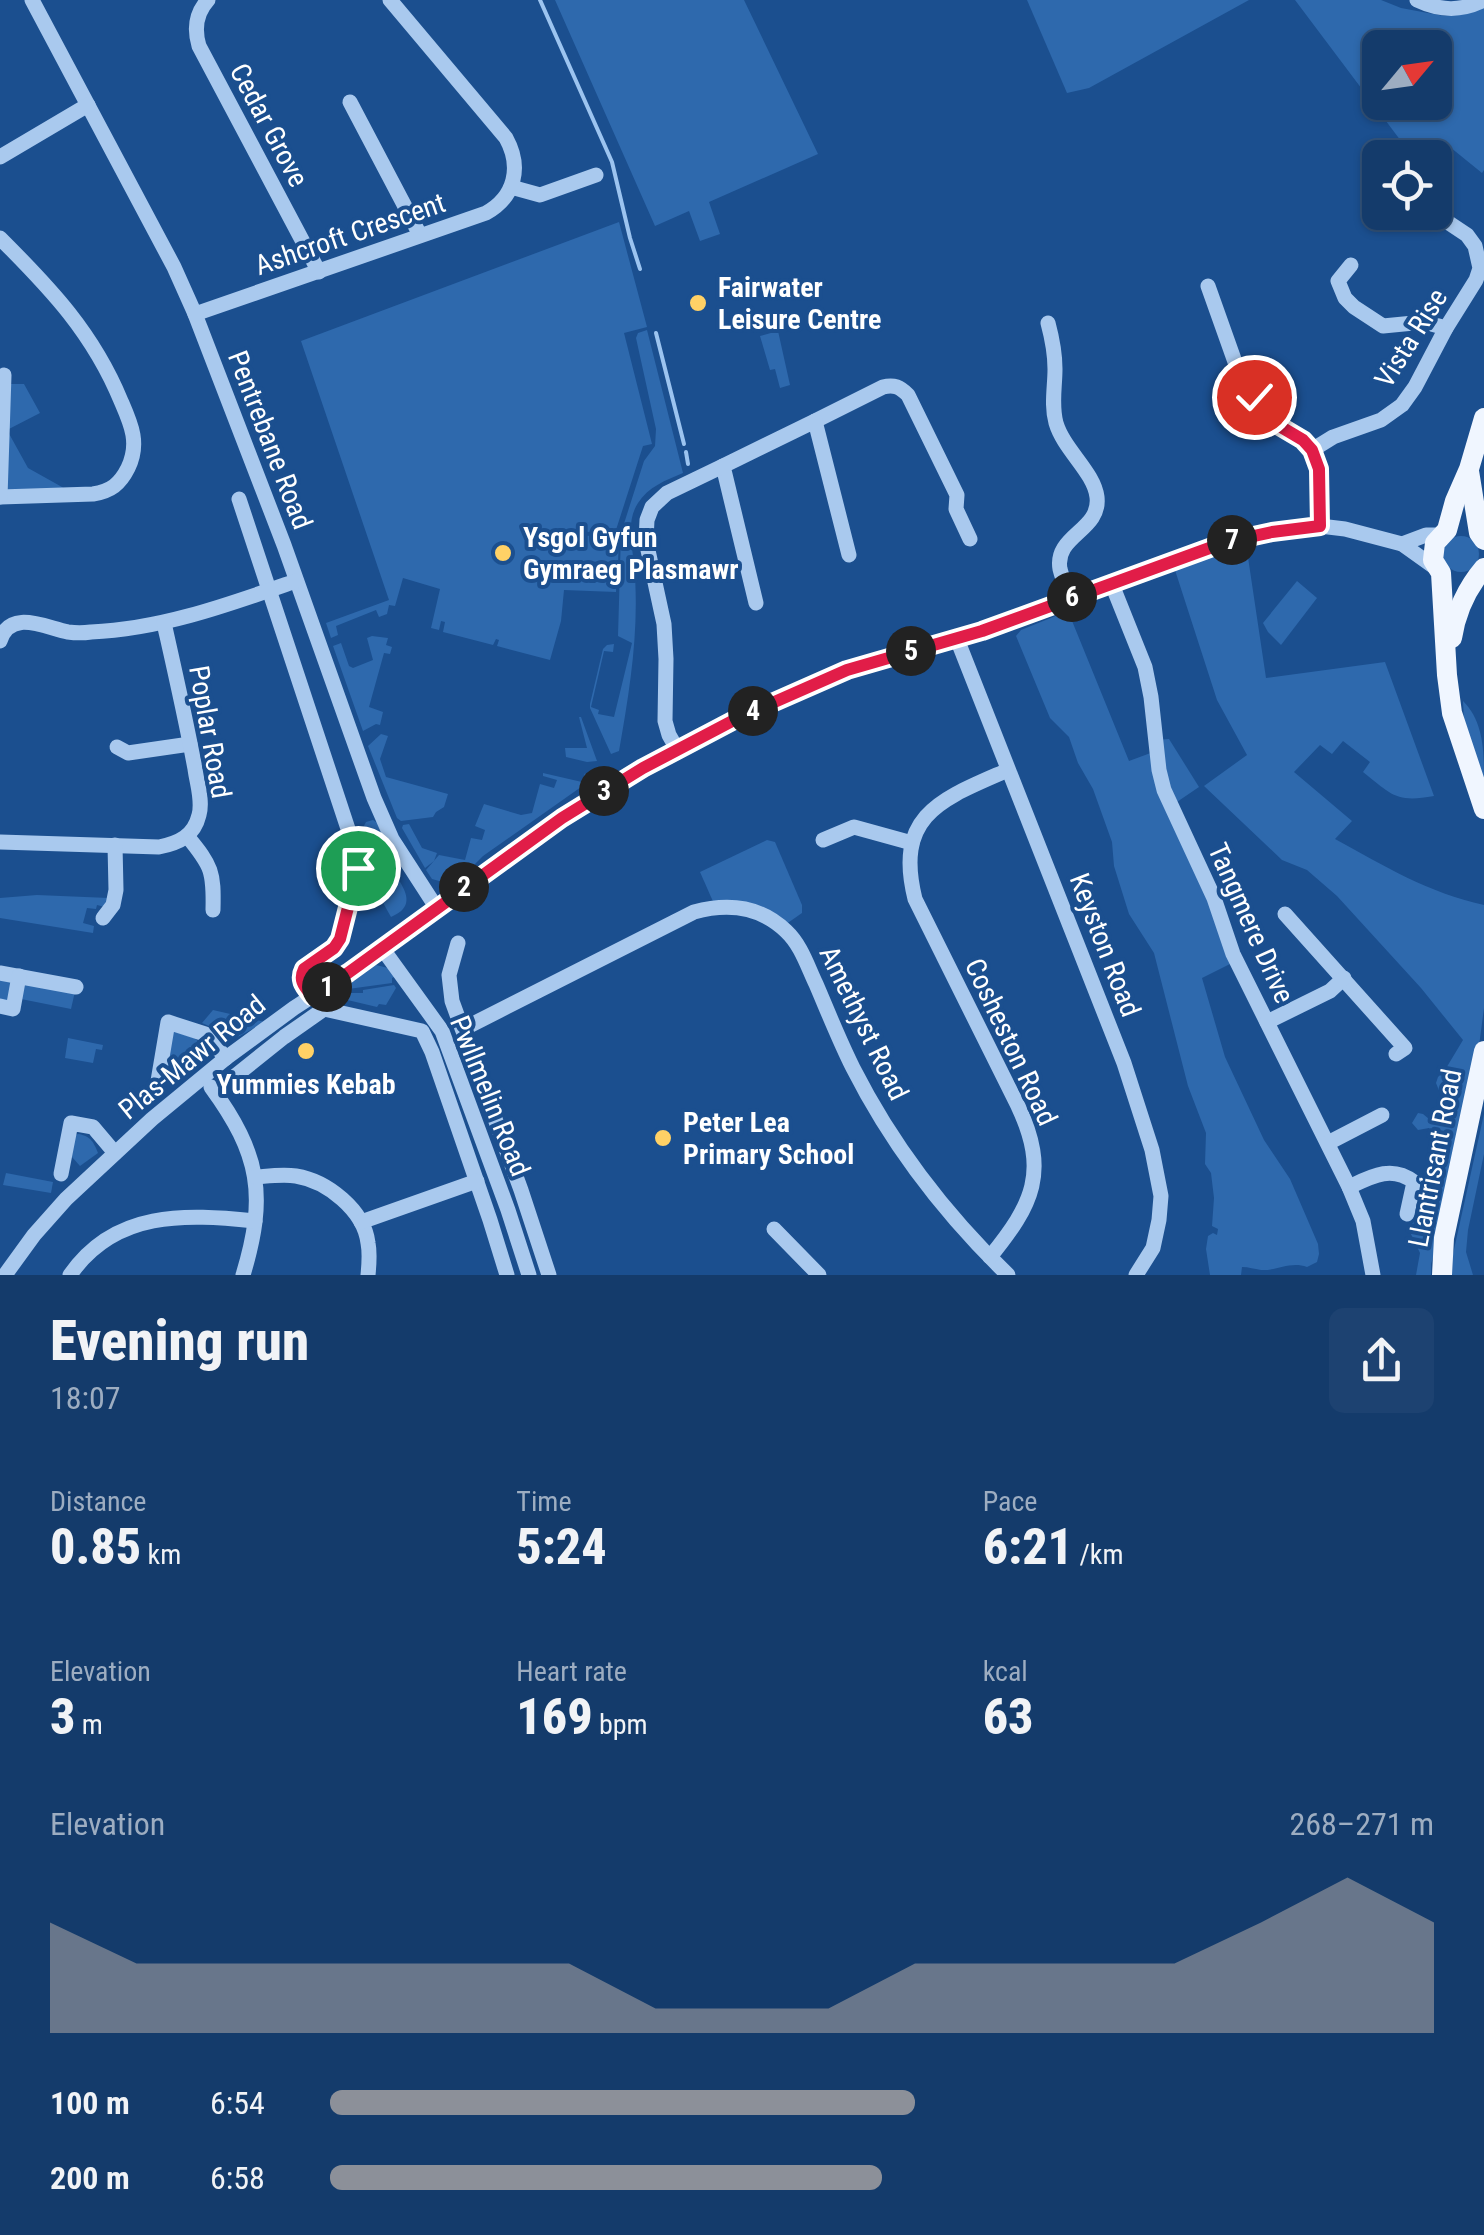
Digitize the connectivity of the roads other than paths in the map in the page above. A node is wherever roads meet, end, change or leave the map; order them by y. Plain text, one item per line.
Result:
1 (32, 0) edge
2 (208, 0) edge
3 (390, 0) edge
4 (1417, 0) edge
5 (1484, 0) edge
6 (350, 102) dead end
7 (88, 105) junction
8 (0, 157) edge
9 (596, 175) dead end
10 (511, 187) junction
11 (1452, 230) edge
12 (420, 236) junction
13 (0, 238) edge
14 (1482, 262) edge
15 (1351, 264) dead end
16 (319, 272) junction
17 (1208, 286) dead end
18 (196, 314) junction
19 (1048, 323) dead end
20 (1446, 328) junction
21 (4, 375) dead end
22 (1484, 418) edge
23 (815, 421) junction
24 (1312, 450) junction
25 (723, 466) junction
26 (1469, 470) junction
27 (0, 497) edge
28 (239, 499) dead end
29 (1320, 526) junction
30 (1443, 532) junction
31 (1482, 538) edge
32 (970, 539) dead end
33 (1402, 544) junction
34 (848, 555) dead end
35 (1482, 570) edge
36 (1439, 571) junction
37 (296, 582) junction
38 (1111, 582) junction
39 (268, 591) junction
40 (1071, 598) junction
41 (756, 603) dead end
42 (164, 623) junction
43 (957, 639) junction
44 (0, 641) edge
45 (1447, 675) junction
46 (190, 744) junction
47 (116, 747) dead end
48 (677, 750) junction
49 (1008, 770) junction
50 (1484, 809) edge
51 (188, 836) junction
52 (823, 840) dead end
53 (0, 842) edge
54 (912, 843) junction
55 (115, 846) junction
56 (436, 908) junction
57 (213, 910) dead end
58 (103, 918) dead end
59 (1289, 924) dead end
60 (458, 944) dead end
61 (382, 948) junction
62 (0, 974) edge
63 (20, 976) junction
64 (1344, 978) junction
65 (76, 987) dead end
66 (312, 996) junction
67 (0, 1006) edge
68 (1266, 1022) junction
69 (462, 1028) junction
70 (440, 1048) junction
71 (1484, 1051) edge
72 (1396, 1054) dead end
73 (226, 1058) junction
74 (203, 1076) junction
75 (158, 1081) dead end
76 (483, 1086) junction
77 (215, 1092) junction
78 (465, 1093) junction
79 (1375, 1124) dead end
80 (1328, 1143) junction
81 (115, 1153) junction
82 (61, 1174) dead end
83 (256, 1176) junction
84 (476, 1181) junction
85 (1350, 1187) junction
86 (1407, 1214) dead end
87 (255, 1221) junction
88 (361, 1222) junction
89 (774, 1230) dead end
90 (990, 1257) junction
91 (5, 1275) edge
92 (70, 1275) edge
93 (243, 1275) edge
94 (368, 1275) edge
95 (507, 1275) edge
96 (529, 1275) edge
97 (549, 1275) edge
98 (820, 1275) edge
99 (1008, 1275) edge
100 (1136, 1275) edge
101 (1374, 1275) edge
102 (1442, 1275) edge

1 - 7 street, Pentrebane Road
2 - 16 street, Cedar Grove
3 - 10 street
4 - 5 street
6 - 12 street
7 - 8 street
7 - 18 street, Pentrebane Road
9 - 10 street
10 - 12 street, Ashcroft Crescent
11 - 14 street, Vista Rise
12 - 16 street, Ashcroft Crescent
13 - 27 street
14 - 20 street, Vista Rise
15 - 20 street
16 - 18 street, Ashcroft Crescent
17 - 24 street
18 - 37 street, Pentrebane Road
19 - 40 street
20 - 24 street, Vista Rise
21 - 27 street
22 - 26 main road
23 - 25 street
23 - 32 street
23 - 34 street
24 - 29 street
25 - 41 street
25 - 48 street
26 - 30 main road
26 - 31 main road
28 - 39 street
29 - 33 street, Plas-Mawr Road
29 - 38 street, Plas-Mawr Road
30 - 31 main road
30 - 33 street
30 - 36 main road
33 - 36 street
35 - 36 main road
35 - 45 main road
36 - 45 main road
37 - 39 street
37 - 56 street, Pentrebane Road
38 - 40 street, Plas-Mawr Road
38 - 68 street, Tangmere Drive
39 - 42 street
39 - 66 street
40 - 43 street, Plas-Mawr Road
42 - 44 street
42 - 46 street, Poplar Road
43 - 48 street, Plas-Mawr Road
43 - 49 street, Keyston Road
45 - 50 main road
46 - 47 street
46 - 51 street, Poplar Road
48 - 56 street, Plas-Mawr Road
49 - 54 street
49 - 100 street, Keyston Road
51 - 55 street, Poplar Road
51 - 57 street
52 - 54 street
53 - 55 street, Poplar Road
54 - 90 street, Cosheston Road
55 - 58 street
56 - 61 street, Plas-Mawr Road
59 - 64 street
60 - 69 street, Pwllmelin Road
61 - 66 street, Plas-Mawr Road
61 - 70 street, Pwllmelin Road
62 - 63 street
63 - 65 street
63 - 67 street
64 - 68 street
64 - 72 street
66 - 73 street, Plas-Mawr Road
68 - 80 street, Tangmere Drive
69 - 76 street, Pwllmelin Road
69 - 90 street, Amethyst Road
70 - 77 street, Plas-Mawr Road
70 - 78 street, Pwllmelin Road
70 - 84 street, Pwllmelin Road
71 - 102 main road, Llantrisant Road
73 - 74 street, Plas-Mawr Road
73 - 75 street
74 - 77 street
74 - 81 street, Plas-Mawr Road
76 - 78 street
76 - 97 street, Pwllmelin Road
77 - 83 street
78 - 96 street, Pwllmelin Road
79 - 80 street
80 - 85 street, Tangmere Drive
81 - 82 street
81 - 91 street, Plas-Mawr Road
83 - 87 street
83 - 88 street
84 - 88 street
84 - 95 street, Pwllmelin Road
85 - 86 street
85 - 101 street, Tangmere Drive
87 - 92 street
87 - 93 street
88 - 94 street
89 - 98 street
90 - 99 street, Amethyst Road

